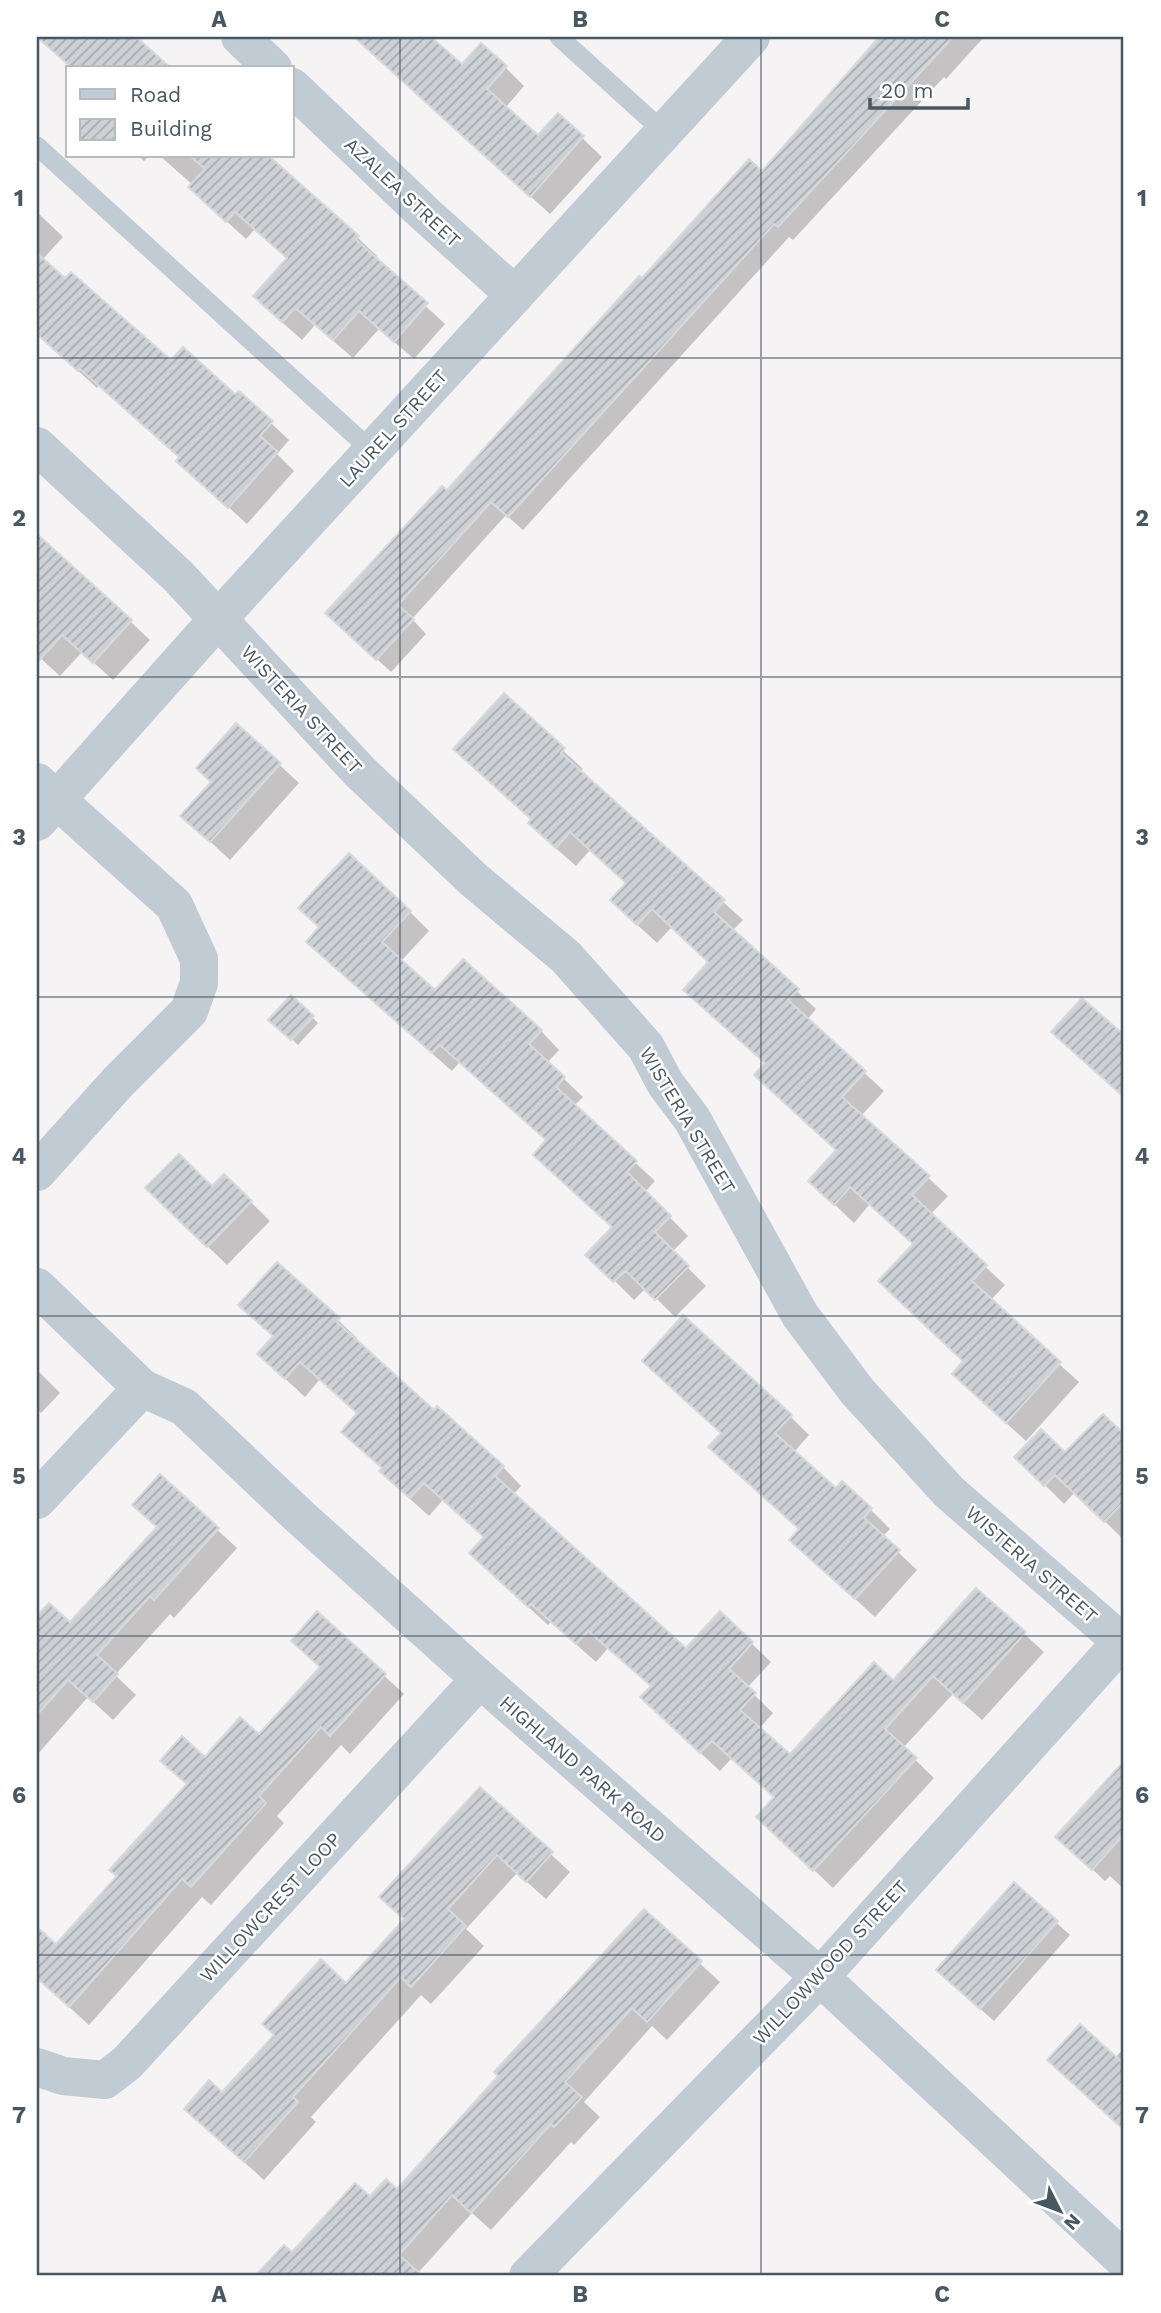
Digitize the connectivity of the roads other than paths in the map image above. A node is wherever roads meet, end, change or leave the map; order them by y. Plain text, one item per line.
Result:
1 (240, 37) edge
2 (559, 37) edge
3 (751, 37) edge
4 (271, 66) edge
5 (294, 89) edge
6 (664, 132) junction
7 (37, 146) edge
8 (514, 295) junction
9 (37, 446) edge
10 (372, 451) junction
11 (218, 619) junction
12 (43, 801) edge
13 (37, 1172) edge
14 (37, 1287) edge
15 (142, 1388) junction
16 (37, 1500) edge
17 (1123, 1642) edge
18 (480, 1679) junction
19 (820, 1977) junction
20 (37, 2067) edge
21 (1124, 2260) edge
22 (527, 2276) edge

1 - 4 street
2 - 6 lane
3 - 6 street, LAUREL STREET
5 - 8 street, AZALEA STREET
6 - 8 street, LAUREL STREET
7 - 10 lane
8 - 10 street, LAUREL STREET
9 - 11 street, WISTERIA STREET
10 - 11 street, LAUREL STREET
11 - 12 street, LAUREL STREET
11 - 17 street, WISTERIA STREET
12 - 13 street
14 - 15 street, HIGHLAND PARK ROAD
15 - 16 street
15 - 18 street, HIGHLAND PARK ROAD
17 - 19 street, WILLOWWOOD STREET
18 - 19 street, HIGHLAND PARK ROAD
18 - 20 street, WILLOWCREST LOOP
19 - 21 street, HIGHLAND PARK ROAD
19 - 22 street, WILLOWWOOD STREET

